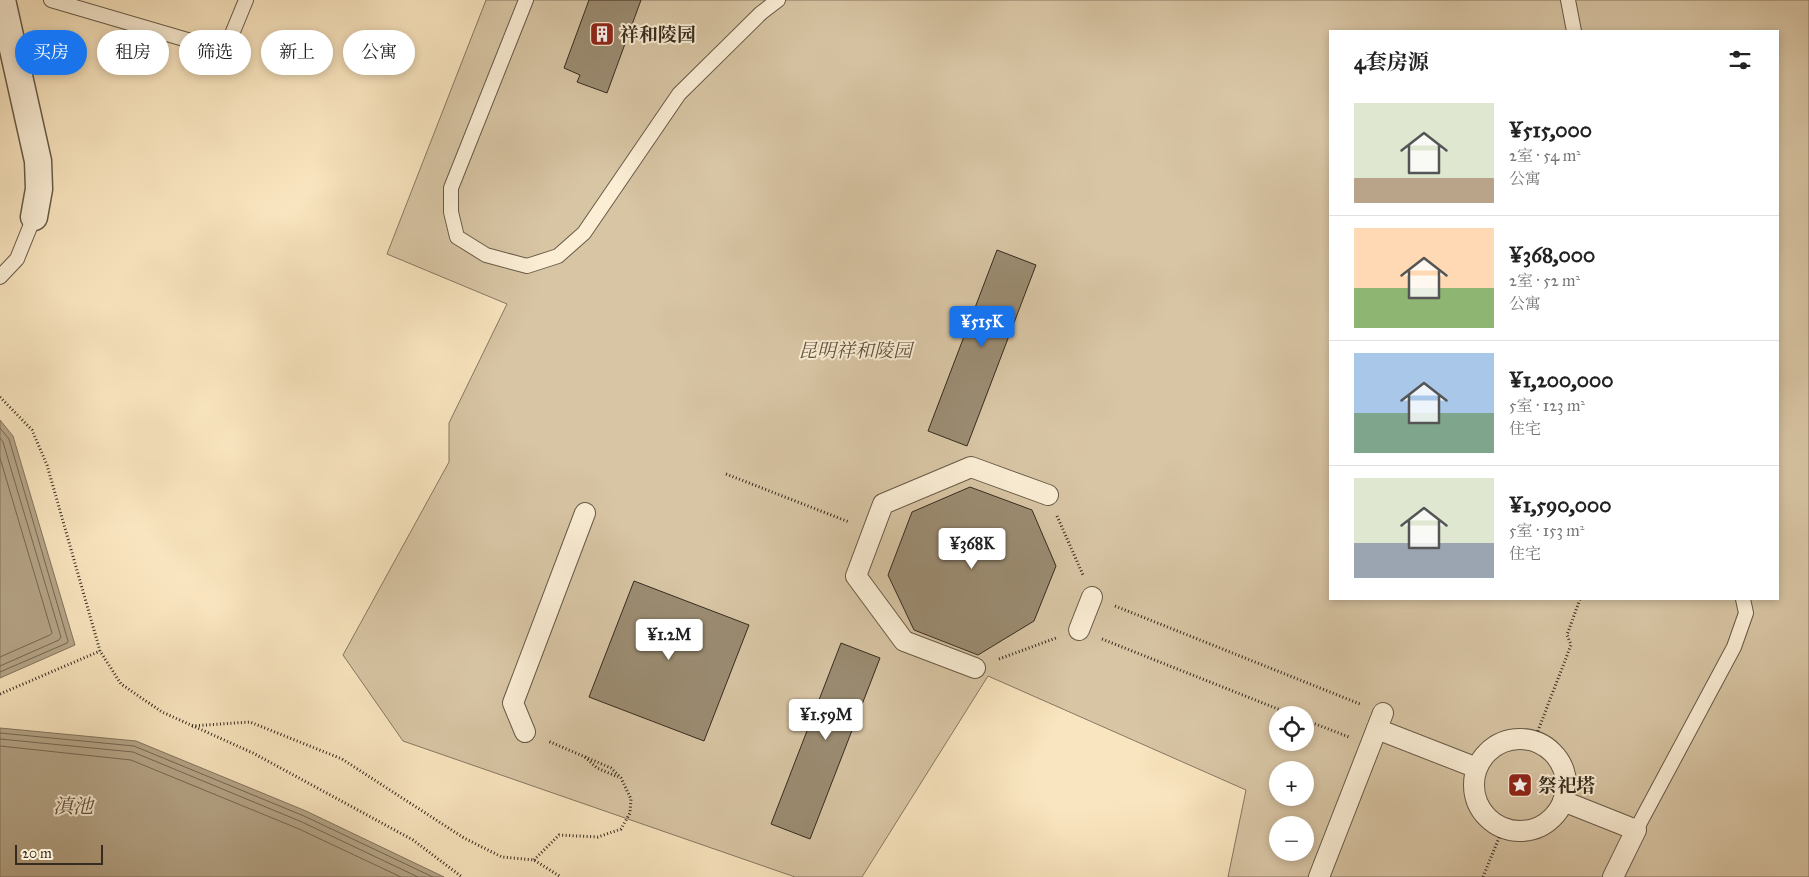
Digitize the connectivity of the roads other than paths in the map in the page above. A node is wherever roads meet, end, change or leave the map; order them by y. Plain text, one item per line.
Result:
1 (2, 0) edge
2 (51, 0) edge
3 (246, 0) edge
4 (526, 0) edge
5 (778, 0) edge
6 (1568, 0) edge
7 (1574, 30) edge
8 (34, 217) joint
9 (0, 277) edge
10 (1048, 495) road end
11 (585, 513) dead end
12 (1092, 597) road end
13 (1743, 600) edge
14 (1079, 630) road end
15 (975, 668) road end
16 (526, 732) road end
17 (1477, 768) junction
18 (1563, 801) junction
19 (1636, 830) junction
20 (1319, 877) edge
21 (1613, 877) edge

1 - 8 street
2 - 3 lane
4 - 5 lane
6 - 7 lane
8 - 9 lane
10 - 15 street
11 - 16 street
12 - 14 street
13 - 19 lane
17 - 18 street
17 - 18 street
17 - 20 street
18 - 19 street
19 - 21 street

